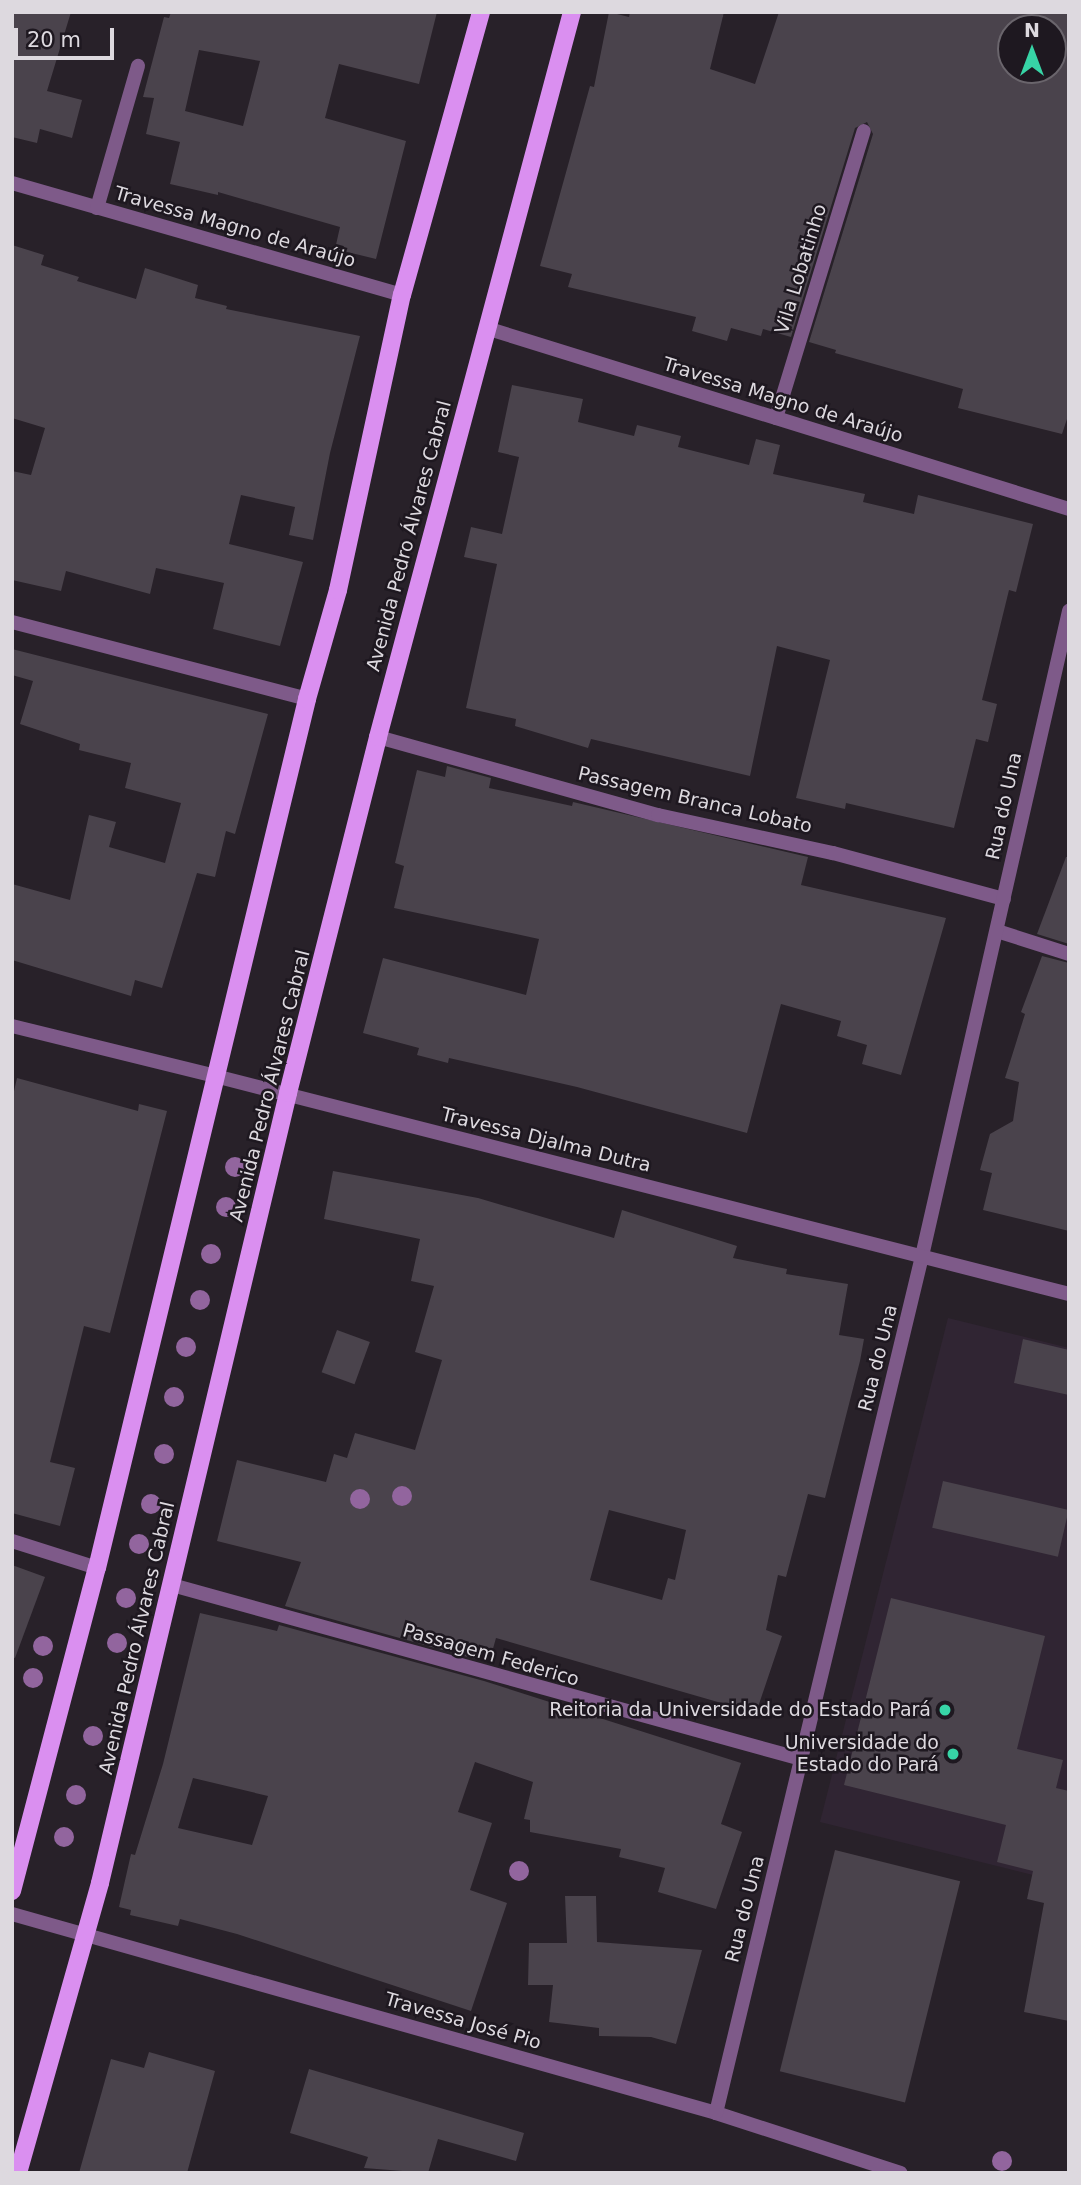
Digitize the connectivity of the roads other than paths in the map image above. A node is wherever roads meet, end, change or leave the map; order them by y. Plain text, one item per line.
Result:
1 (481, 12) edge
2 (572, 12) edge
3 (138, 66) dead end
4 (864, 131) dead end
5 (12, 183) edge
6 (97, 208) junction
7 (402, 295) junction
8 (485, 328) junction
9 (776, 418) junction
10 (1069, 509) edge
11 (1069, 611) edge
12 (12, 622) edge
13 (307, 699) junction
14 (378, 737) junction
15 (1004, 899) junction
16 (997, 931) junction
17 (1069, 954) edge
18 (12, 1026) edge
19 (215, 1076) junction
20 (288, 1093) junction
21 (922, 1256) junction
22 (1069, 1294) edge
23 (12, 1541) edge
24 (97, 1567) junction
25 (172, 1585) junction
26 (801, 1759) junction
27 (12, 1891) edge
28 (12, 1914) edge
29 (85, 1935) junction
30 (716, 2113) junction
31 (18, 2173) edge
32 (901, 2173) edge

1 - 7 main road
2 - 8 main road, Avenida Pedro Álvares Cabral
3 - 6 street
4 - 9 street, Vila Lobatinho
5 - 6 street, Travessa Magno de Araújo
6 - 7 street, Travessa Magno de Araújo
7 - 13 main road
8 - 9 street, Travessa Magno de Araújo
8 - 14 main road, Avenida Pedro Álvares Cabral
9 - 10 street, Travessa Magno de Araújo
11 - 15 street, Rua do Una
12 - 13 street
13 - 19 main road
14 - 15 street, Passagem Branca Lobato
14 - 20 main road, Avenida Pedro Álvares Cabral
15 - 16 street, Rua do Una
16 - 17 street
16 - 21 street, Rua do Una
18 - 19 street, Travessa Djalma Dutra
19 - 20 street, Travessa Djalma Dutra
19 - 24 main road
20 - 21 street, Travessa Djalma Dutra
20 - 25 main road, Avenida Pedro Álvares Cabral
21 - 22 street, Travessa Djalma Dutra
21 - 26 street, Rua do Una
23 - 24 street
24 - 27 main road
25 - 26 street, Passagem Federico
25 - 29 main road, Avenida Pedro Álvares Cabral
26 - 30 street, Rua do Una
28 - 29 street, Travessa José Pio
29 - 30 street, Travessa José Pio
29 - 31 main road, Avenida Pedro Álvares Cabral
30 - 32 street, Travessa José Pio

